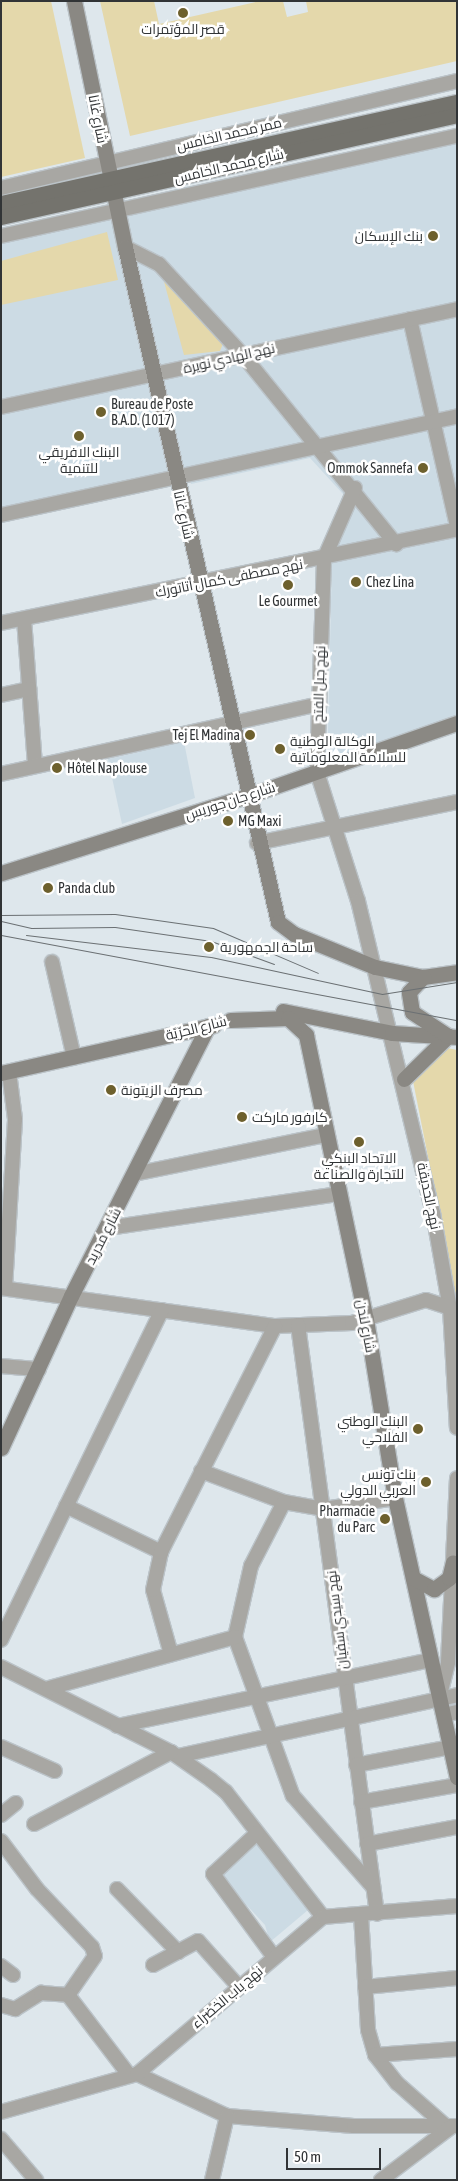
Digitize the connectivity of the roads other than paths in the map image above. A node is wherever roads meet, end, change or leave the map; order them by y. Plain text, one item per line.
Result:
1 (74, 1) edge
2 (457, 82) edge
3 (457, 102) edge
4 (457, 115) edge
5 (457, 136) edge
6 (106, 163) junction
7 (111, 185) junction
8 (1, 188) edge
9 (1, 203) edge
10 (117, 210) junction
11 (1, 217) edge
12 (1, 236) edge
13 (125, 247) junction
14 (457, 309) edge
15 (410, 319) junction
16 (242, 354) junction
17 (154, 375) junction
18 (1, 407) edge
19 (457, 416) edge
20 (433, 422) junction
21 (319, 446) junction
22 (176, 478) junction
23 (355, 488) junction
24 (1, 515) edge
25 (457, 527) edge
26 (396, 544) junction
27 (324, 560) junction
28 (200, 583) junction
29 (24, 619) junction
30 (1, 623) edge
31 (29, 689) junction
32 (1, 695) edge
33 (318, 704) junction
34 (231, 723) junction
35 (457, 723) edge
36 (35, 766) junction
37 (317, 772) junction
38 (1, 774) edge
39 (247, 796) junction
40 (457, 802) edge
41 (335, 826) junction
42 (257, 843) junction
43 (1, 873) edge
44 (52, 962) dead end
45 (375, 967) junction
46 (457, 972) edge
47 (423, 977) junction
48 (230, 1020) junction
49 (208, 1026) junction
50 (392, 1033) junction
51 (452, 1036) edge
52 (74, 1057) junction
53 (5, 1072) edge
54 (404, 1079) junction
55 (326, 1134) junction
56 (134, 1174) junction
57 (338, 1194) junction
58 (108, 1228) junction
59 (3, 1288) edge
60 (71, 1296) junction
61 (450, 1308) junction
62 (162, 1310) junction
63 (366, 1318) junction
64 (275, 1326) junction
65 (298, 1326) junction
66 (1, 1366) edge
67 (39, 1369) junction
68 (457, 1428) edge
69 (1, 1448) edge
70 (202, 1471) junction
71 (457, 1478) edge
72 (395, 1498) junction
73 (284, 1502) junction
74 (66, 1506) junction
75 (324, 1509) junction
76 (161, 1552) junction
77 (453, 1562) junction
78 (413, 1578) junction
79 (235, 1636) junction
80 (1, 1640) edge
81 (171, 1654) junction
82 (431, 1660) junction
83 (452, 1666) edge
84 (1, 1668) edge
85 (344, 1678) junction
86 (49, 1688) junction
87 (457, 1695) edge
88 (257, 1696) junction
89 (439, 1699) junction
90 (450, 1713) edge
91 (350, 1719) junction
92 (117, 1726) junction
93 (271, 1734) junction
94 (1, 1747) edge
95 (450, 1747) junction
96 (174, 1754) junction
97 (356, 1766) junction
98 (55, 1771) dead end
99 (457, 1777) edge
100 (457, 1785) edge
101 (362, 1802) junction
102 (16, 1803) dead end
103 (1, 1815) edge
104 (34, 1824) dead end
105 (457, 1827) edge
106 (257, 1833) junction
107 (1, 1842) edge
108 (367, 1844) junction
109 (373, 1887) junction
110 (117, 1889) dead end
111 (457, 1906) edge
112 (377, 1914) junction
113 (361, 1915) junction
114 (323, 1917) junction
115 (178, 1952) junction
116 (274, 1957) junction
117 (153, 1965) dead end
118 (1, 1966) edge
119 (13, 1975) dead end
120 (457, 1978) edge
121 (239, 1987) junction
122 (366, 1987) junction
123 (68, 1995) junction
124 (1, 2005) edge
125 (457, 2049) edge
126 (375, 2055) junction
127 (133, 2075) junction
128 (1, 2112) edge
129 (227, 2116) junction
130 (451, 2126) edge
131 (1, 2139) edge
132 (36, 2180) edge
133 (212, 2180) edge
134 (381, 2180) edge

1 - 6 main road, شارع غانا
2 - 6 street, ممر محمد الخامس
3 - 7 main road, شارع محمد الخامس
4 - 7 main road, شارع محمد الخامس
5 - 10 street, شارع محمد الخامس
6 - 7 main road, شارع غانا
6 - 8 street, ممر محمد الخامس
7 - 9 main road, شارع محمد الخامس
7 - 10 main road, شارع غانا
7 - 11 main road, شارع محمد الخامس
10 - 12 street, شارع محمد الخامس
10 - 13 main road, شارع غانا
13 - 16 street
13 - 17 main road, شارع غانا
14 - 15 street, نهج الهادي نويرة
15 - 16 street, نهج الهادي نويرة
15 - 20 street
16 - 17 street, نهج الهادي نويرة
16 - 21 street
17 - 18 street, نهج الهادي نويرة
17 - 22 main road, شارع غانا
19 - 20 street
20 - 21 street
20 - 25 street
21 - 22 street
21 - 23 street
22 - 24 street
22 - 28 main road, شارع غانا
23 - 26 street
23 - 27 street, نهج جبل الفتح
25 - 26 street, نهج مصطفى كمال أتاتورك
26 - 27 street, نهج مصطفى كمال أتاتورك
27 - 28 street, نهج مصطفى كمال أتاتورك
27 - 33 street, نهج جبل الفتح
28 - 29 street, نهج مصطفى كمال أتاتورك
28 - 34 main road, شارع غانا
29 - 30 street, نهج مصطفى كمال أتاتورك
29 - 31 street
31 - 32 street
31 - 36 street
33 - 34 street
33 - 37 street, نهج جبل الفتح
34 - 36 street
34 - 39 main road, شارع غانا
35 - 37 main road, شارع جان جوريس
36 - 38 street
37 - 39 main road, شارع جان جوريس
37 - 41 street, نهج جبل الفتح
39 - 42 main road, شارع غانا
39 - 43 main road, شارع جان جوريس
40 - 41 street
41 - 42 street
41 - 45 street, نهج جبل الفتح
42 - 45 main road, شارع غانا
44 - 52 street
45 - 47 main road, شارع غانا
45 - 50 street, نهج الحديقة
46 - 47 main road
47 - 51 main road
48 - 49 main road, شارع الحرّيّة
48 - 50 main road, شارع الحرّيّة
48 - 55 main road, شارع لندن
49 - 52 main road, شارع الحرّيّة
49 - 56 main road, شارع مدريد
50 - 51 main road, شارع الحرّيّة
50 - 54 street, نهج الحديقة
51 - 54 main road
52 - 53 main road, شارع الحرّيّة
53 - 59 street
54 - 61 street, نهج الحديقة
55 - 56 street
55 - 57 main road, شارع لندن
56 - 58 main road, شارع مدريد
57 - 58 street
57 - 63 main road, شارع لندن
58 - 60 main road, شارع مدريد
59 - 60 street
60 - 62 street
60 - 67 main road, شارع مدريد
61 - 63 street
61 - 68 street, نهج الحديقة
62 - 64 street
62 - 74 street
63 - 65 street
63 - 72 main road, شارع لندن
64 - 65 street
64 - 70 street
65 - 75 street, نهج سيدي سفيان
66 - 67 street
67 - 69 main road, شارع مدريد
70 - 73 street
70 - 76 street
71 - 77 street
72 - 75 street
72 - 78 main road, شارع لندن
73 - 75 street
73 - 79 street
74 - 76 street
74 - 80 street
75 - 85 street, نهج سيدي سفيان
76 - 81 street
77 - 78 main road
77 - 83 street
78 - 82 main road, شارع لندن
79 - 81 street
79 - 88 street
81 - 86 street
82 - 85 street
82 - 89 main road, شارع لندن
83 - 89 street
84 - 86 street
85 - 88 street
85 - 91 street, نهج سيدي سفيان
86 - 92 street
87 - 89 street
88 - 92 street
88 - 93 street
89 - 90 main road, شارع لندن
89 - 91 street
90 - 95 main road, شارع لندن
91 - 93 street
91 - 97 street, نهج سيدي سفيان
92 - 96 street
93 - 96 street
93 - 109 street
94 - 98 street
95 - 97 street
95 - 99 main road, شارع لندن
96 - 104 street
96 - 106 street
97 - 101 street, نهج سيدي سفيان
100 - 101 street
101 - 108 street, نهج سيدي سفيان
102 - 103 street
105 - 108 street
106 - 114 street
106 - 116 street
107 - 123 street
108 - 109 street, نهج سيدي سفيان
109 - 112 street, نهج سيدي سفيان
110 - 115 street
111 - 112 street
112 - 113 street
113 - 114 street
113 - 122 street
114 - 116 street, نهج باب الخضراء
115 - 117 street
115 - 121 street
116 - 121 street, نهج باب الخضراء
118 - 119 street
120 - 122 street
121 - 127 street, نهج باب الخضراء
122 - 126 street
123 - 124 street
123 - 127 street
125 - 126 street
126 - 130 street
127 - 128 street, نهج باب الخضراء
127 - 129 street
129 - 130 street
129 - 133 street
130 - 134 street
131 - 132 street

